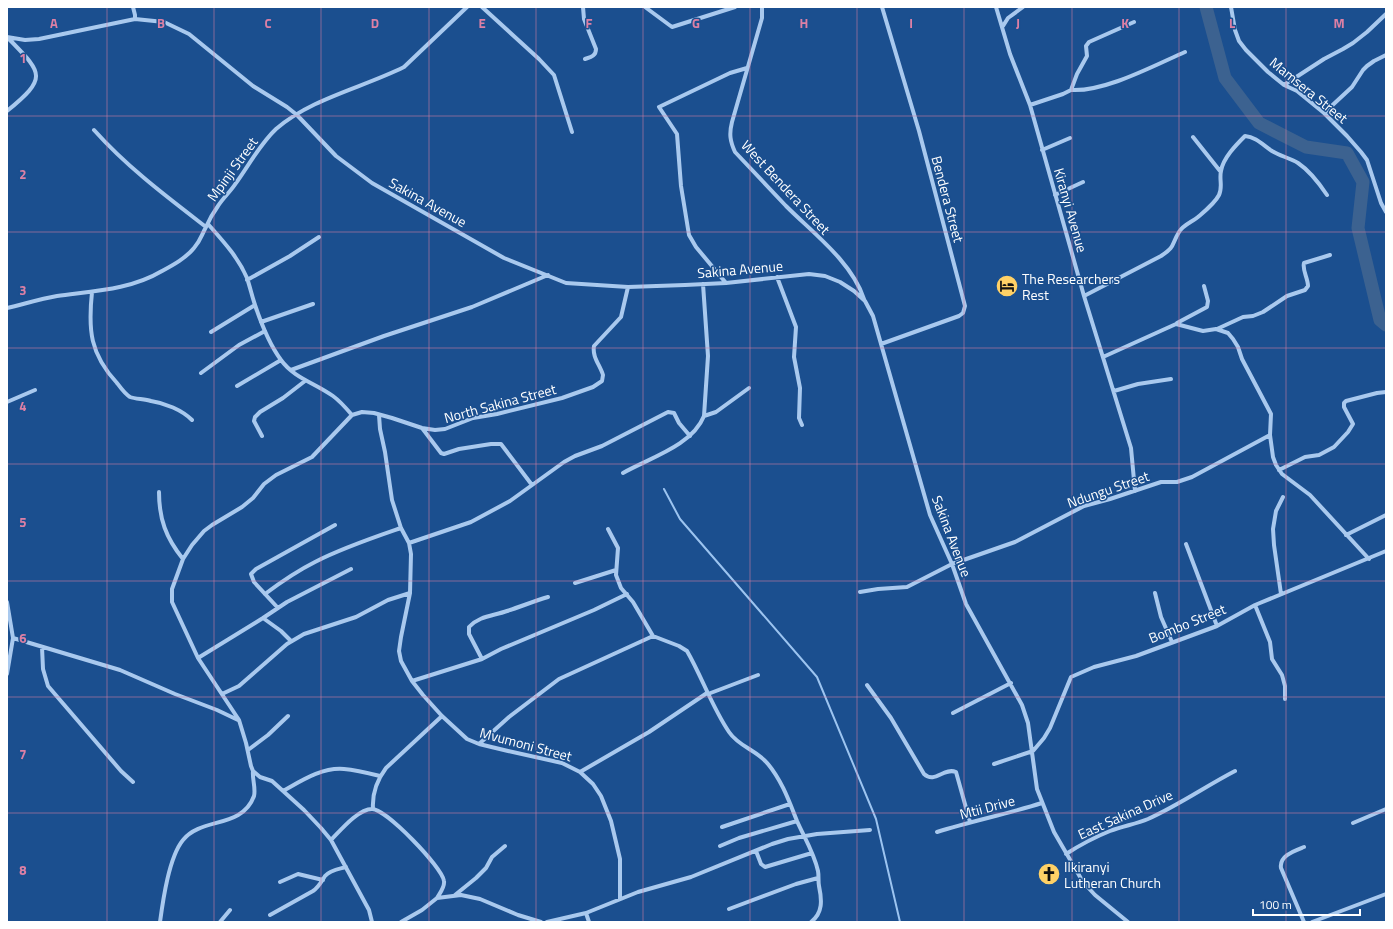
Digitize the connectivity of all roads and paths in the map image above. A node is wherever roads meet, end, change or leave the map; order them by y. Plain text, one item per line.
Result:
1 (133, 7) edge
2 (467, 7) edge
3 (482, 7) edge
4 (583, 7) edge
5 (645, 7) edge
6 (735, 7) edge
7 (762, 7) edge
8 (882, 7) edge
9 (996, 7) edge
10 (1023, 7) edge
11 (1231, 7) edge
12 (1386, 14) edge
13 (134, 19) junction
14 (1134, 22) dead end
15 (1003, 26) junction
16 (7, 37) edge
17 (1185, 52) dead end
18 (1386, 55) edge
19 (586, 59) dead end
20 (747, 68) junction
21 (1284, 85) junction
22 (1071, 90) junction
23 (1030, 105) junction
24 (7, 111) edge
25 (1324, 113) junction
26 (297, 115) junction
27 (94, 130) dead end
28 (572, 132) dead end
29 (1070, 138) dead end
30 (1193, 138) dead end
31 (1042, 150) junction
32 (1220, 171) junction
33 (1083, 182) dead end
34 (1055, 194) junction
35 (1327, 195) dead end
36 (1386, 212) edge
37 (207, 226) junction
38 (319, 237) dead end
39 (1330, 255) dead end
40 (548, 275) junction
41 (777, 277) junction
42 (247, 280) junction
43 (726, 283) junction
44 (703, 284) junction
45 (1204, 286) dead end
46 (628, 287) junction
47 (92, 292) junction
48 (1084, 296) junction
49 (864, 301) junction
50 (313, 304) dead end
51 (255, 305) junction
52 (7, 308) edge
53 (261, 322) junction
54 (1176, 324) junction
55 (1216, 329) junction
56 (265, 331) junction
57 (211, 332) dead end
58 (882, 344) junction
59 (1103, 357) junction
60 (281, 360) junction
61 (291, 370) junction
62 (200, 374) dead end
63 (1171, 379) dead end
64 (306, 381) junction
65 (238, 386) dead end
66 (749, 388) dead end
67 (35, 390) dead end
68 (1114, 391) junction
69 (1386, 392) edge
70 (7, 402) edge
71 (352, 415) junction
72 (379, 415) junction
73 (704, 416) junction
74 (192, 420) dead end
75 (802, 425) dead end
76 (422, 428) junction
77 (1270, 435) junction
78 (262, 436) dead end
79 (690, 436) junction
80 (1279, 470) junction
81 (623, 473) dead end
82 (532, 484) junction
83 (1134, 491) junction
84 (159, 492) dead end
85 (1282, 497) dead end
86 (1386, 515) edge
87 (335, 525) dead end
88 (401, 528) junction
89 (608, 529) dead end
90 (1346, 535) junction
91 (409, 543) junction
92 (1186, 544) dead end
93 (1386, 551) edge
94 (182, 559) junction
95 (1369, 559) junction
96 (952, 564) junction
97 (351, 569) dead end
98 (616, 570) junction
99 (576, 583) dead end
100 (860, 592) dead end
101 (410, 593) junction
102 (1155, 593) dead end
103 (265, 594) junction
104 (627, 594) junction
105 (1281, 594) junction
106 (548, 596) dead end
107 (7, 602) edge
108 (1255, 605) junction
109 (278, 608) junction
110 (263, 618) junction
111 (1217, 626) junction
112 (653, 636) junction
113 (13, 638) junction
114 (291, 641) junction
115 (1172, 642) junction
116 (42, 647) junction
117 (198, 658) junction
118 (482, 659) junction
119 (7, 674) edge
120 (758, 675) dead end
121 (412, 681) junction
122 (1011, 683) junction
123 (867, 685) dead end
124 (222, 694) junction
125 (708, 694) junction
126 (1285, 699) dead end
127 (953, 713) dead end
128 (288, 716) dead end
129 (442, 716) junction
130 (239, 720) junction
131 (479, 744) junction
132 (248, 750) junction
133 (1033, 751) junction
134 (994, 764) dead end
135 (253, 771) junction
136 (580, 772) junction
137 (1235, 772) dead end
138 (380, 776) junction
139 (133, 782) dead end
140 (283, 791) junction
141 (1042, 803) junction
142 (790, 804) junction
143 (373, 809) junction
144 (1386, 809) edge
145 (797, 822) junction
146 (970, 822) junction
147 (1353, 823) dead end
148 (722, 827) dead end
149 (870, 830) dead end
150 (937, 832) dead end
151 (804, 836) junction
152 (331, 840) junction
153 (505, 846) dead end
154 (720, 846) dead end
155 (1304, 847) dead end
156 (756, 851) junction
157 (812, 853) junction
158 (1066, 854) junction
159 (346, 867) junction
160 (818, 878) junction
161 (323, 880) junction
162 (280, 882) dead end
163 (1386, 894) edge
164 (455, 896) junction
165 (437, 898) junction
166 (620, 899) junction
167 (729, 909) dead end
168 (230, 910) dead end
169 (586, 913) junction
170 (270, 915) dead end
171 (1124, 921) edge
172 (160, 922) edge
173 (220, 922) edge
174 (372, 922) edge
175 (401, 922) edge
176 (541, 922) edge
177 (547, 922) edge
178 (589, 922) edge
179 (811, 922) edge
180 (1304, 922) edge
181 (1312, 922) edge

1 - 13 street
2 - 26 street, Mpinji Street
3 - 28 street
4 - 19 street
5 - 6 street
7 - 20 street, West Bendera Street
8 - 58 street, Bendera Street
9 - 15 street, Kiranyi Avenue
10 - 15 street
11 - 21 street, Mamsera Street
12 - 21 street
13 - 16 street, Sakina Avenue
13 - 26 street, Sakina Avenue
14 - 22 street
15 - 23 street, Kiranyi Avenue
16 - 24 street
17 - 22 street
18 - 25 street
20 - 43 street
20 - 49 street, West Bendera Street
21 - 25 street, Mamsera Street
22 - 23 street
23 - 31 street, Kiranyi Avenue
25 - 36 street, Mamsera Street
26 - 37 street, Mpinji Street
26 - 40 street, Sakina Avenue
27 - 37 street
29 - 31 street
30 - 32 street
31 - 34 street, Kiranyi Avenue
32 - 35 street
32 - 48 street
33 - 34 street
34 - 48 street, Kiranyi Avenue
37 - 42 street
37 - 47 street, Mpinji Street
38 - 42 street
39 - 55 street
40 - 46 street, Sakina Avenue
40 - 61 street
41 - 43 street, Sakina Avenue
41 - 49 street, Sakina Avenue
41 - 75 street
42 - 51 street
43 - 44 street, Sakina Avenue
44 - 46 street, Sakina Avenue
44 - 73 street
45 - 54 street
46 - 76 street, North Sakina Street
47 - 52 street, Mpinji Street
47 - 74 street
48 - 59 street, Kiranyi Avenue
49 - 58 street, Sakina Avenue
50 - 53 street
51 - 53 street
51 - 57 street
53 - 56 street
54 - 55 street
54 - 59 street
55 - 77 street
56 - 60 street
56 - 62 street
58 - 96 street, Sakina Avenue
59 - 68 street, Kiranyi Avenue
60 - 61 street
60 - 65 street
61 - 64 street
63 - 68 street
64 - 71 street
64 - 78 street
66 - 73 street
67 - 70 street
68 - 83 street, Kiranyi Avenue
69 - 80 street
71 - 72 street, North Sakina Street
71 - 94 street
72 - 76 street, North Sakina Street
72 - 88 street, Mvumoni Street
73 - 79 street
76 - 82 street
77 - 80 street
77 - 83 street, Ndungu Street
79 - 81 street
79 - 82 street
80 - 90 street
82 - 91 street
83 - 96 street, Ndungu Street
84 - 94 street
85 - 105 street
86 - 90 street
87 - 103 street
88 - 91 street, Mvumoni Street
88 - 103 street
89 - 98 street
90 - 95 street
91 - 101 street, Mvumoni Street
92 - 111 street
93 - 95 street, Bombo Street
94 - 117 street
95 - 105 street, Bombo Street
96 - 100 street, Ndungu Street
96 - 122 street, Sakina Avenue
97 - 109 street
98 - 99 street
98 - 104 street
101 - 114 street
101 - 121 street, Mvumoni Street
102 - 115 street
103 - 109 street
104 - 112 street
104 - 118 street
105 - 108 street, Bombo Street
106 - 118 street
107 - 113 street
108 - 111 street, Bombo Street
108 - 126 street
109 - 110 street
110 - 114 street
110 - 117 street
111 - 115 street, Bombo Street
112 - 125 street
112 - 131 street
113 - 116 street
113 - 119 street
114 - 124 street
115 - 133 street, Bombo Street
116 - 130 street
116 - 139 street
117 - 124 street
118 - 121 street
120 - 125 street
121 - 129 street, Mvumoni Street
122 - 127 street
122 - 133 street, Sakina Avenue
123 - 146 street
124 - 130 street
125 - 136 street
125 - 142 street
128 - 132 street
129 - 131 street, Mvumoni Street
129 - 138 street
130 - 132 street
131 - 136 street, Mvumoni Street
132 - 135 street
133 - 134 street
133 - 141 street, Sakina Avenue
135 - 140 street
135 - 172 street
136 - 166 street, Mvumoni Street
137 - 158 street, East Sakina Drive
138 - 140 street
138 - 143 street
140 - 152 street
141 - 146 street, Mtii Drive
141 - 158 street, Sakina Avenue
142 - 145 street
142 - 148 street
143 - 152 street
143 - 165 street
144 - 147 street
145 - 151 street
145 - 154 street
146 - 150 street, Mtii Drive
149 - 151 street
151 - 156 street
151 - 157 street
152 - 159 street
153 - 164 street
155 - 180 street
156 - 157 street
156 - 166 street
157 - 160 street
158 - 171 street, Sakina Avenue
159 - 161 street
159 - 174 street
160 - 167 street
160 - 179 street
161 - 162 street
161 - 170 street
163 - 181 street
164 - 165 street
164 - 176 street
165 - 175 street
166 - 169 street
168 - 173 street
169 - 177 street
169 - 178 street

